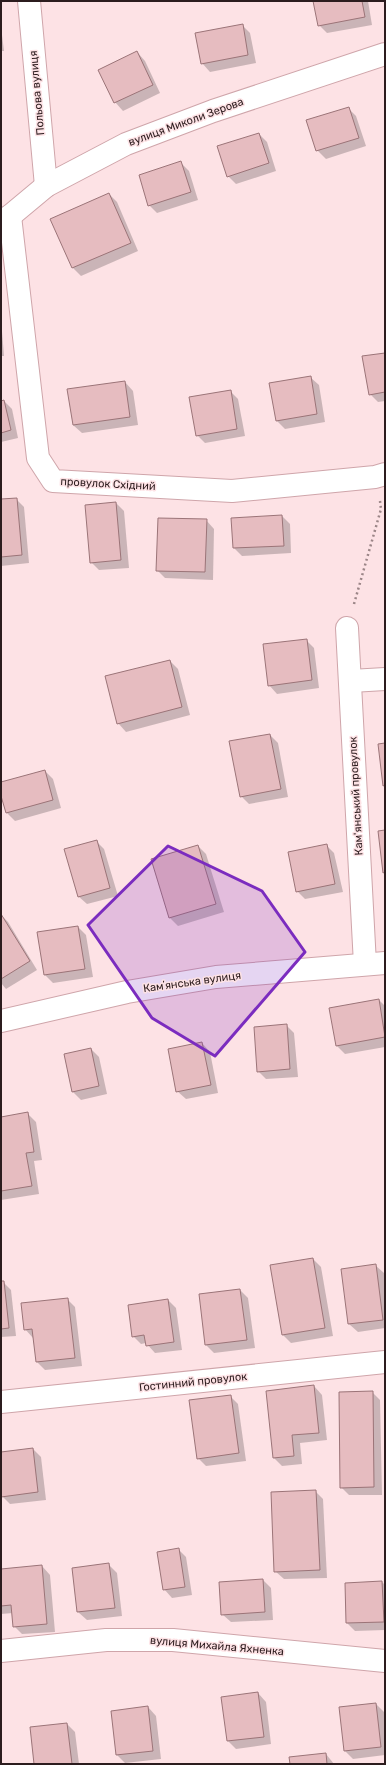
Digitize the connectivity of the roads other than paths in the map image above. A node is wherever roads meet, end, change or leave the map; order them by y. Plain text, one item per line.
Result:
1 (29, 1) edge
2 (385, 54) edge
3 (46, 186) junction
4 (5, 218) edge
5 (380, 475) edge
6 (347, 628) road end
7 (385, 680) edge
8 (350, 681) junction
9 (375, 963) edge
10 (1, 1021) edge
11 (385, 1362) edge
12 (1, 1402) edge
13 (1, 1651) edge
14 (385, 1661) edge

1 - 3 street, Польова вулиця
2 - 3 street, вулиця Миколи Зерова
3 - 4 street, вулиця Миколи Зерова
4 - 5 street, провулок Східний
6 - 8 street, Кам'янський провулок
7 - 8 street
8 - 9 street, Кам'янський провулок
9 - 10 street, Камʼянська вулиця
11 - 12 street, Гостинний провулок
13 - 14 street, вулиця Михайла Яхненка

